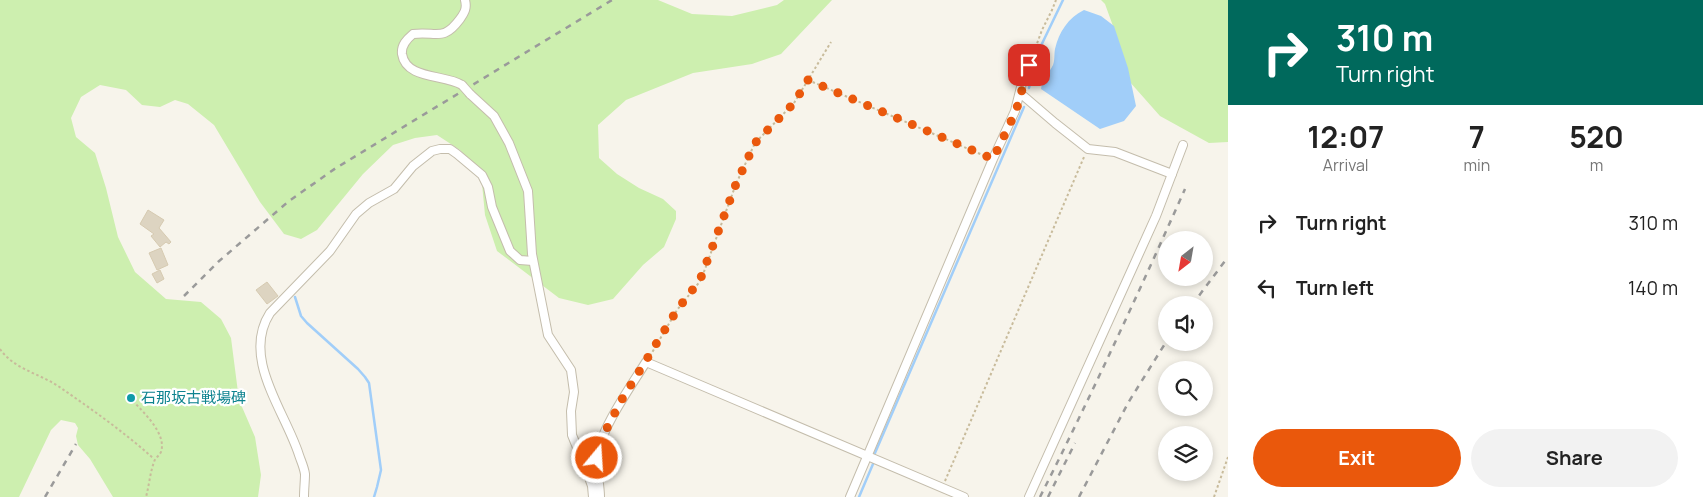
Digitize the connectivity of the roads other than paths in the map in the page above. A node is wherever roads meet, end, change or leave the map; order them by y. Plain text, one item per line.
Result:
1 (465, 0) edge
2 (1022, 83) road end
3 (1020, 93) junction
4 (1183, 145) dead end
5 (1172, 174) junction
6 (533, 261) junction
7 (868, 456) junction
8 (304, 497) edge
9 (593, 497) edge
10 (600, 497) edge
11 (850, 497) edge
12 (964, 497) edge
13 (1029, 497) edge

1 - 6 street, bridge
2 - 3 street
3 - 5 street
3 - 7 street
4 - 5 street
5 - 13 street
6 - 8 street
6 - 9 street
7 - 10 street
7 - 11 street
7 - 12 street

